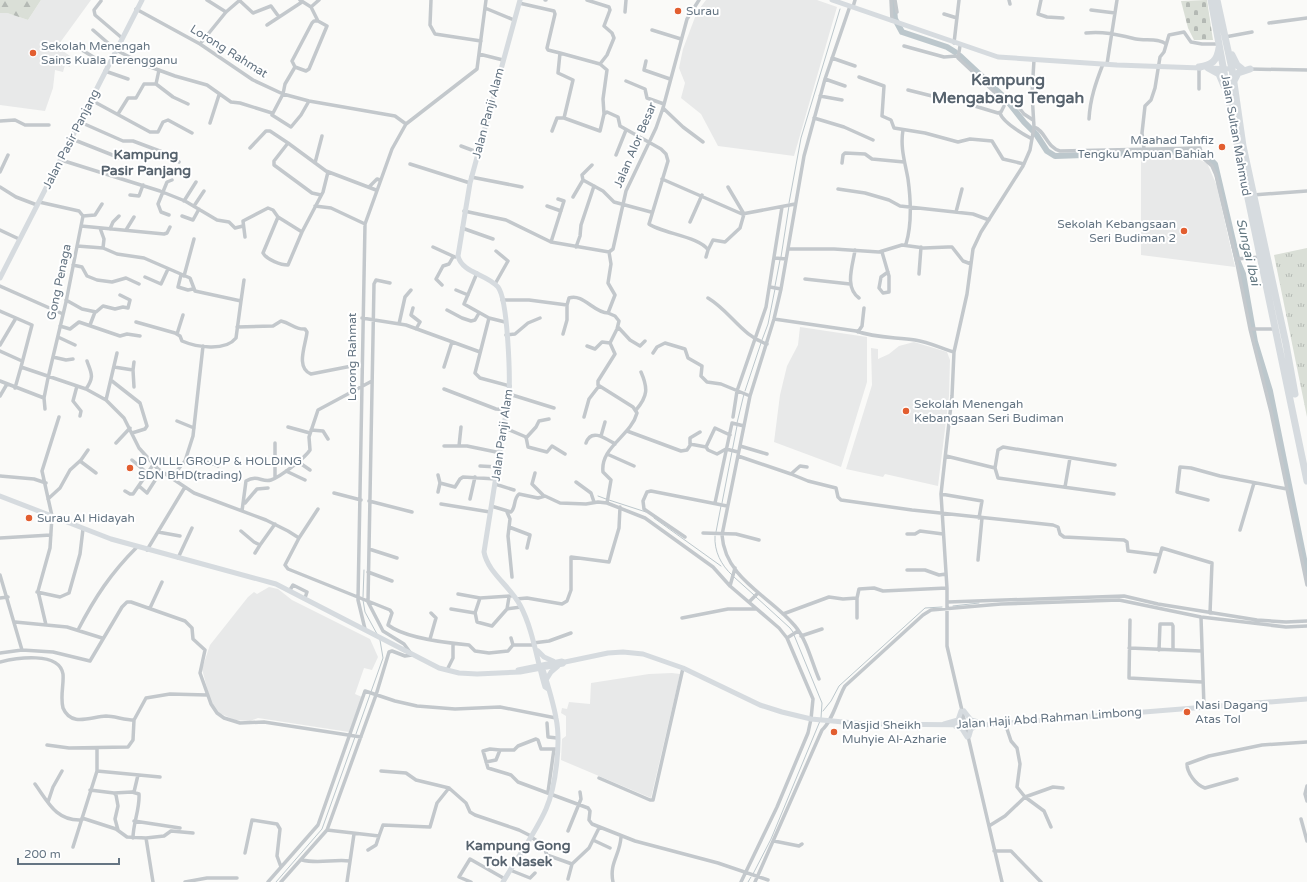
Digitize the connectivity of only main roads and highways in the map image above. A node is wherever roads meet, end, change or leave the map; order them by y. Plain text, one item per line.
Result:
1 (142, 0) edge
2 (1211, 0) edge
3 (1217, 0) edge
4 (520, 1) edge
5 (835, 1) edge
6 (1219, 44) junction
7 (1227, 45) junction
8 (1199, 67) junction
9 (1208, 68) junction
10 (1228, 68) junction
11 (1242, 69) road end
12 (1250, 69) road end
13 (1233, 83) junction
14 (1228, 94) junction
15 (2, 269) edge
16 (0, 278) edge
17 (1269, 285) junction
18 (1307, 458) edge
19 (1307, 481) edge
20 (0, 496) edge
21 (536, 652) junction
22 (557, 663) junction
23 (540, 666) junction
24 (527, 669) junction
25 (544, 679) junction
26 (1307, 699) edge
27 (945, 724) junction
28 (983, 724) junction
29 (504, 880) edge

1 - 15 main road, Jalan Pasir Panjang
2 - 6 highway, Jalan Sultan Mahmud
3 - 7 highway, Jalan Sultan Mahmud
4 - 21 main road, Jalan Panji Alam
5 - 8 main road
6 - 8 highway
6 - 10 highway, Jalan Sultan Mahmud
7 - 10 highway, Jalan Sultan Mahmud
7 - 11 highway
8 - 9 main road
9 - 10 main road
9 - 14 highway
10 - 13 highway, Jalan Sultan Mahmud
10 - 14 highway, Jalan Sultan Mahmud
12 - 13 highway
13 - 17 highway, Jalan Sultan Mahmud
14 - 17 highway, Jalan Sultan Mahmud
15 - 16 main road, Jalan Pasir Panjang
17 - 18 highway, Jalan Sultan Mahmud
17 - 19 highway, Jalan Sultan Mahmud
20 - 24 main road, Jalan Haji Abd Rahman Limbong
21 - 22 main road
21 - 23 main road, Jalan Panji Alam
21 - 24 main road
22 - 23 main road, Jalan Haji Abd Rahman Limbong
22 - 25 main road
22 - 27 main road, Jalan Haji Abd Rahman Limbong
23 - 24 main road, Jalan Haji Abd Rahman Limbong
23 - 25 main road, Jalan Panji Alam
24 - 25 main road
25 - 29 main road, Jalan Panji Alam
26 - 28 main road, Jalan Haji Abd Rahman Limbong
27 - 28 main road, Jalan Haji Abd Rahman Limbong
27 - 28 main road
27 - 28 main road

